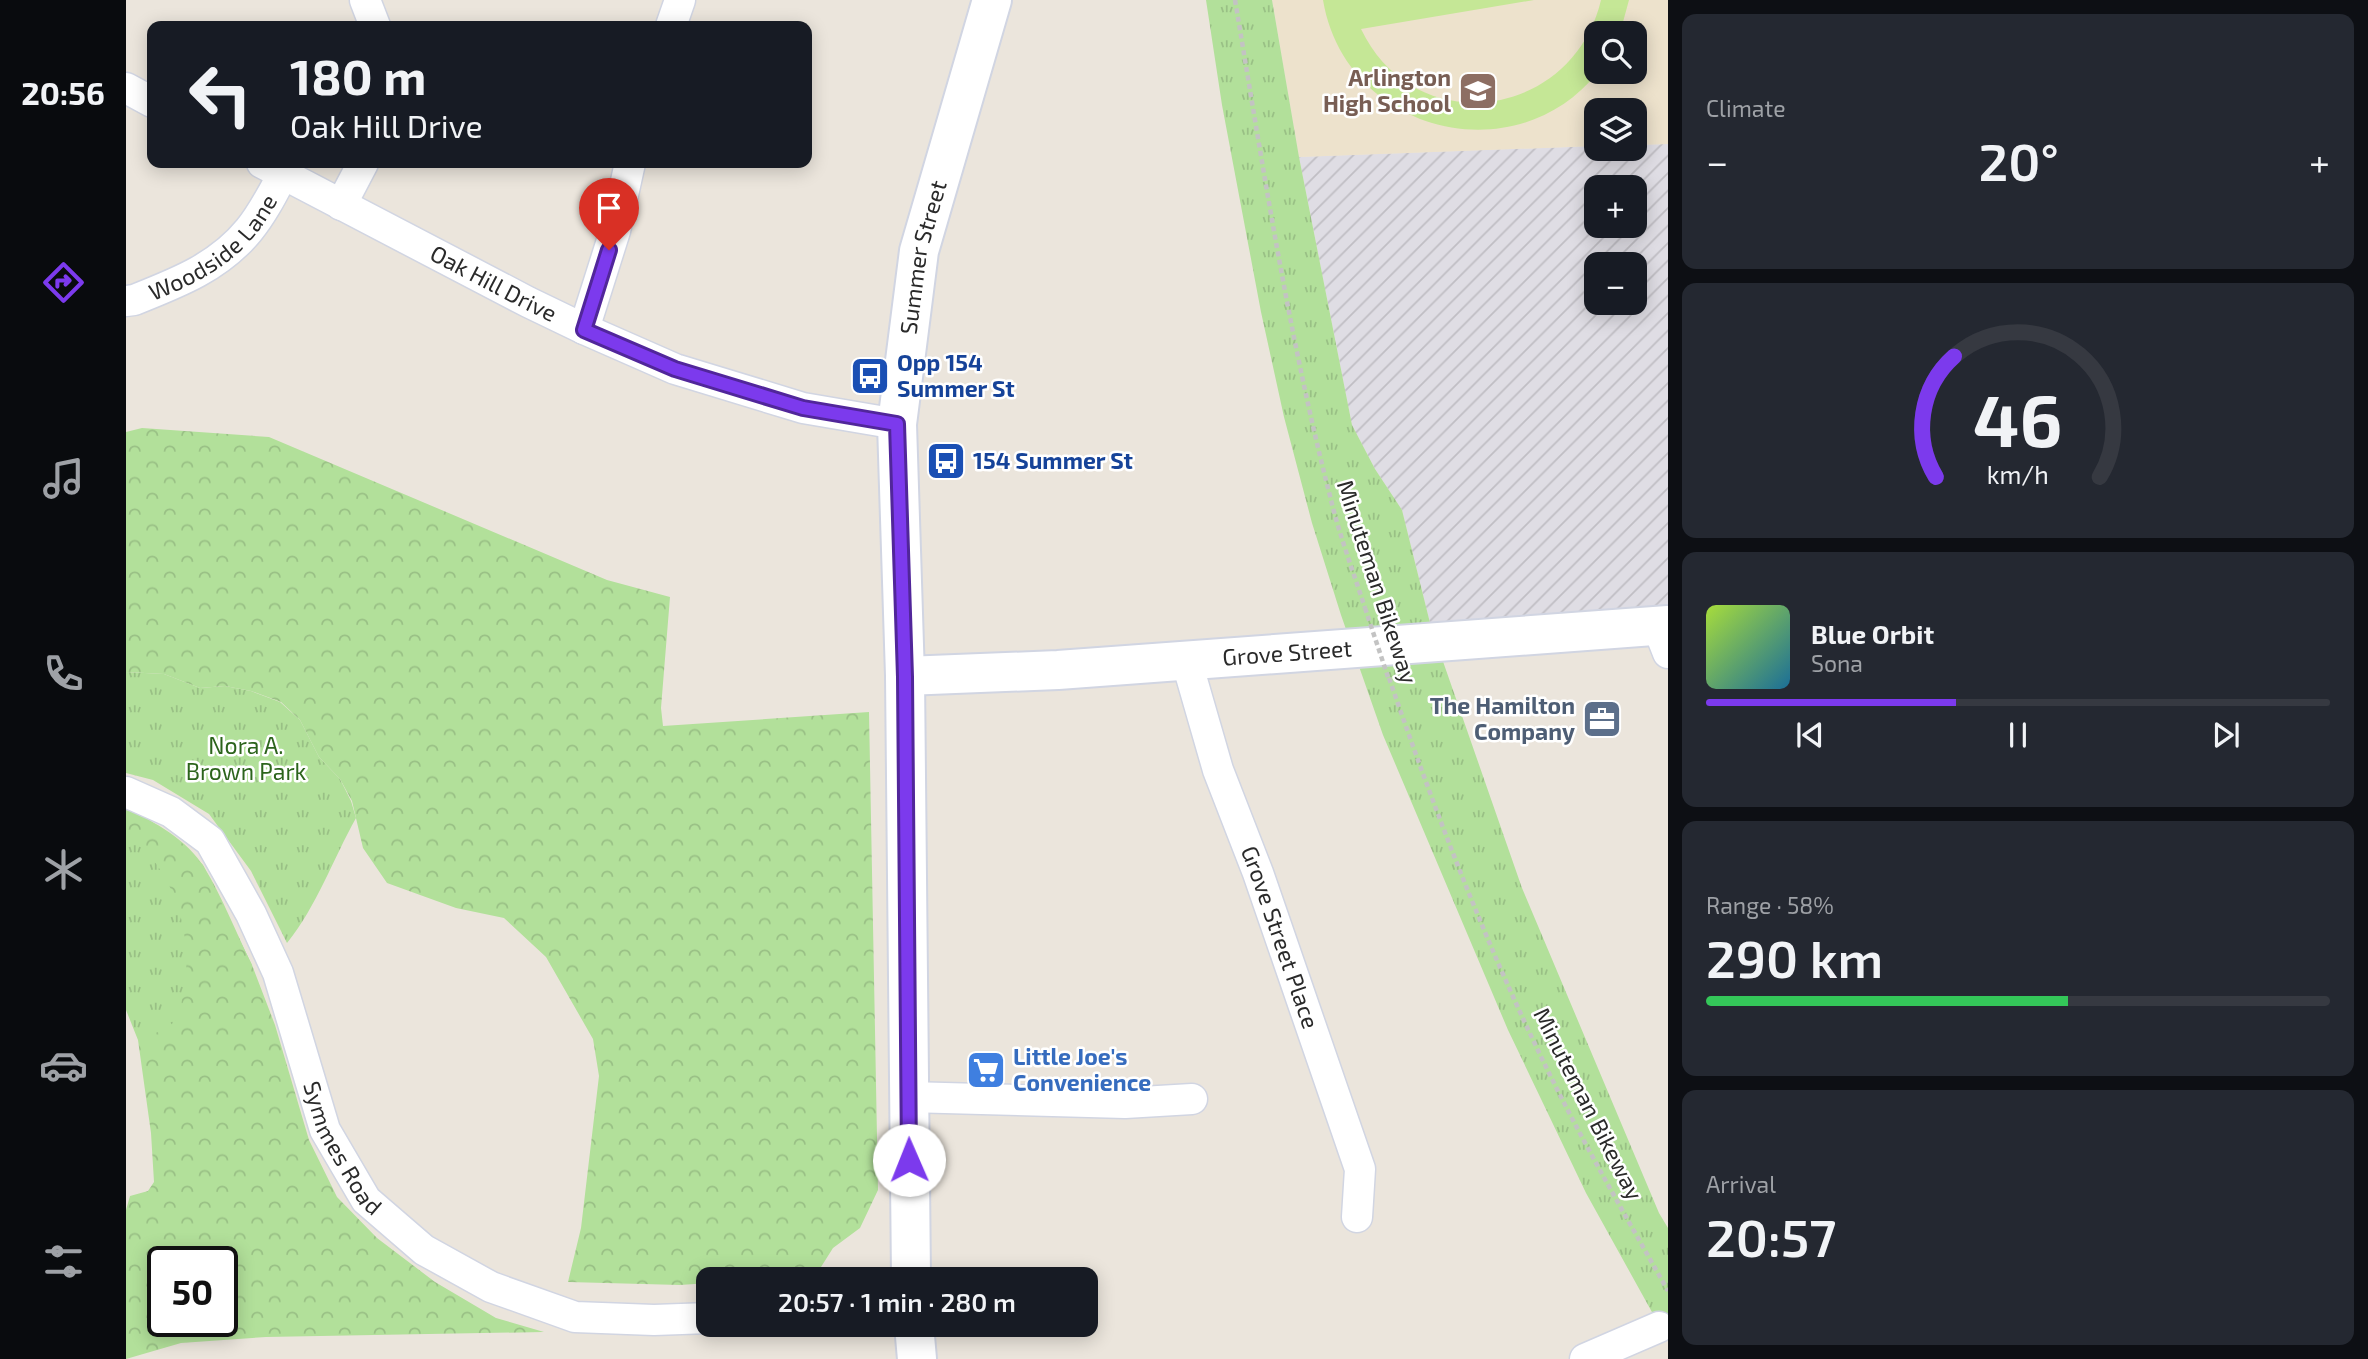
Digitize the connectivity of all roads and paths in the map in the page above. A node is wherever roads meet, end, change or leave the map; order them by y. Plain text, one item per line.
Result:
1 (365, 0) edge
2 (680, 0) edge
3 (992, 0) edge
4 (1235, 0) edge
5 (373, 21) edge
6 (673, 21) edge
7 (126, 88) edge
8 (147, 99) edge
9 (273, 168) edge
10 (360, 168) edge
11 (629, 168) edge
12 (341, 205) junction
13 (126, 301) edge
14 (584, 330) junction
15 (897, 424) junction
16 (1664, 634) edge
17 (1186, 659) junction
18 (905, 677) junction
19 (126, 792) edge
20 (908, 1097) junction
21 (1192, 1099) dead end
22 (1357, 1217) dead end
23 (912, 1267) edge
24 (1668, 1291) edge
25 (696, 1318) edge
26 (1659, 1327) dead end
27 (915, 1337) edge
28 (918, 1359) edge
29 (1585, 1359) edge

1 - 5 street
2 - 6 street
3 - 15 main road, Summer Street
4 - 24 path, Minuteman Bikeway, bridge
7 - 8 street
9 - 12 street, Oak Hill Drive
9 - 13 street, Woodside Lane
10 - 12 street
11 - 14 street
12 - 14 street, Oak Hill Drive
14 - 15 street, Oak Hill Drive
15 - 18 main road, Summer Street
16 - 17 main road, Grove Street
17 - 18 main road, Grove Street
17 - 22 street, Grove Street Place
18 - 20 main road, Summer Street
19 - 25 street, Symmes Road
20 - 21 street
20 - 23 main road, Summer Street
26 - 29 street
27 - 28 main road

